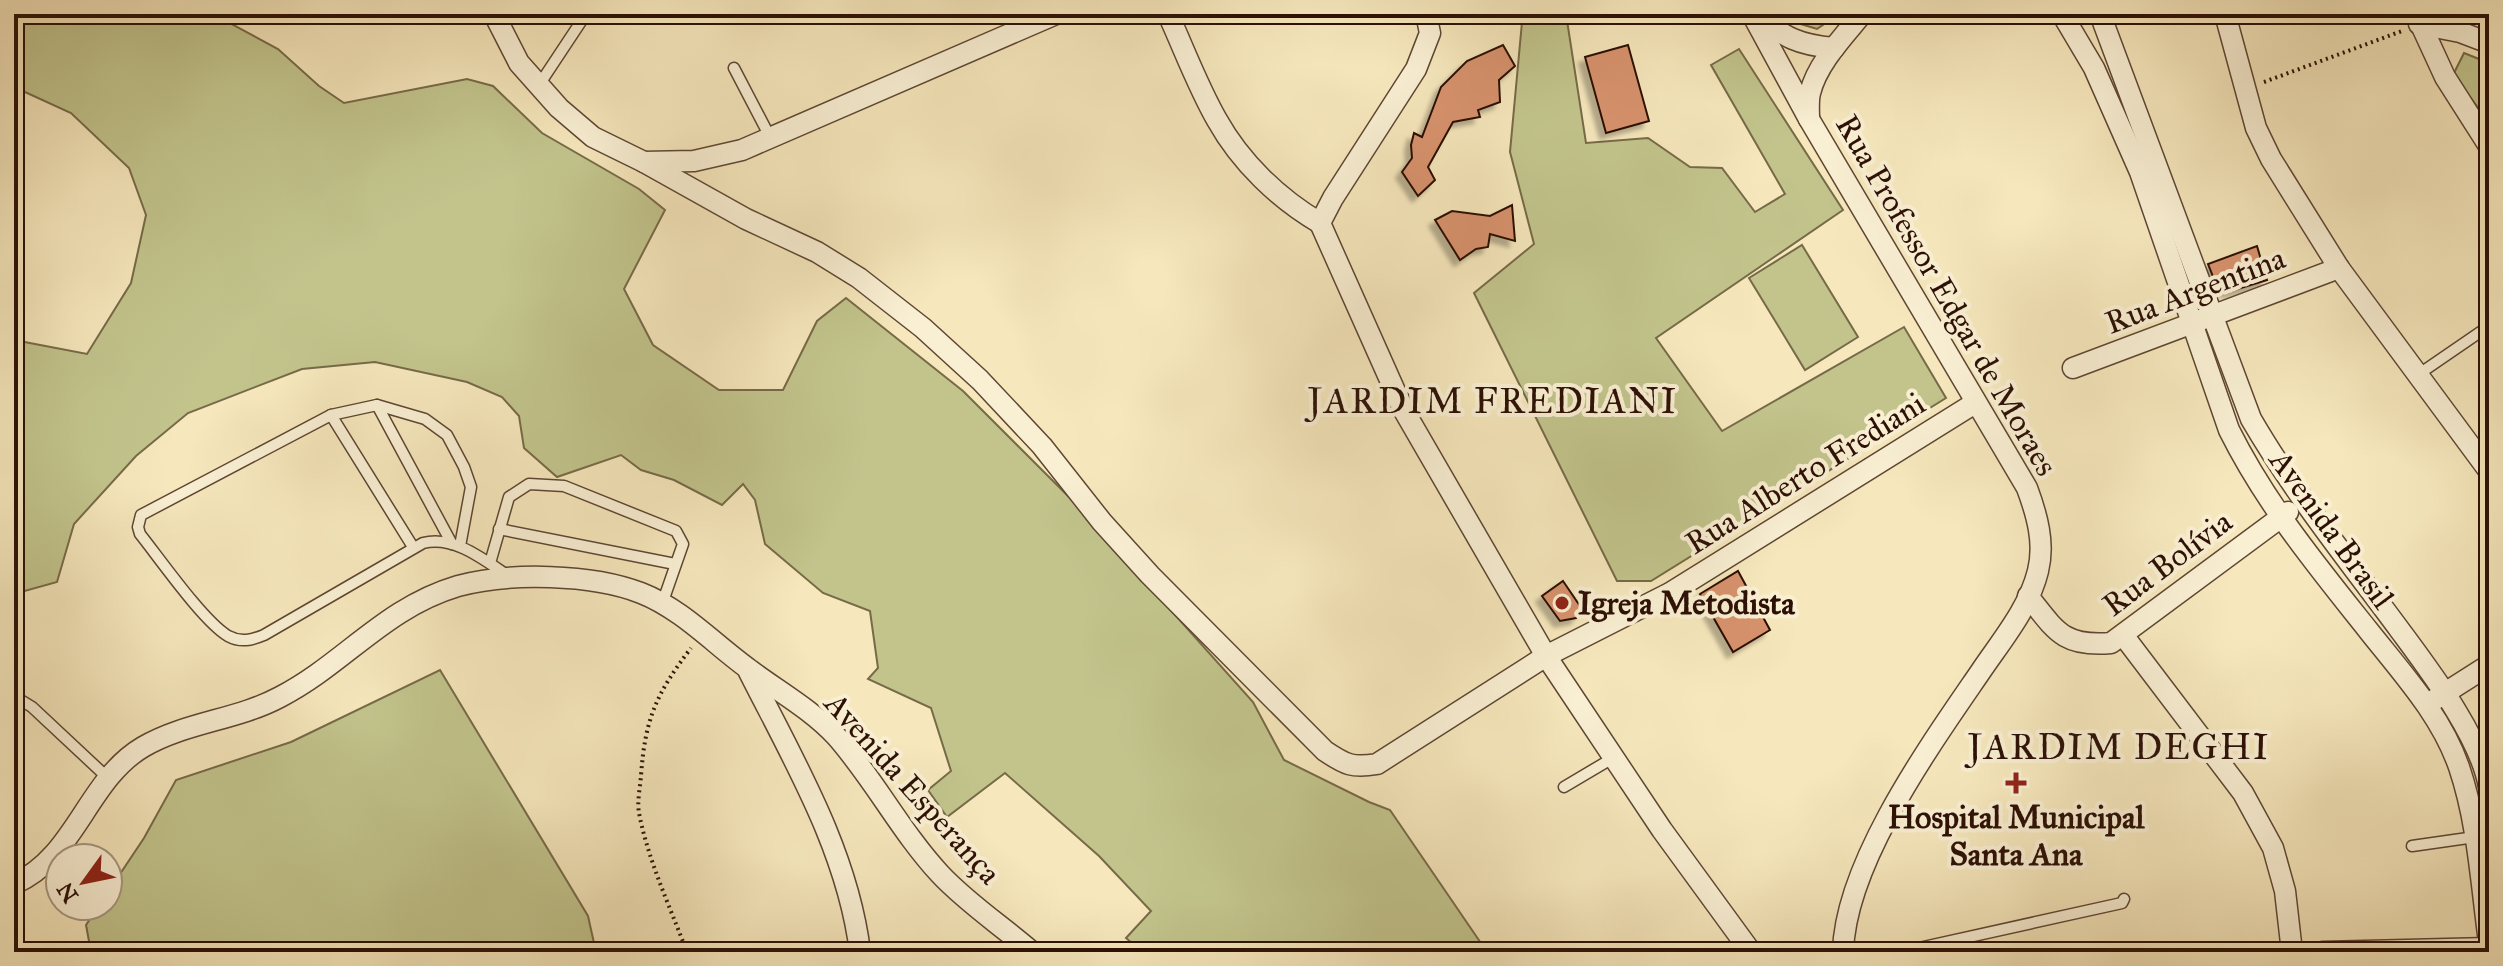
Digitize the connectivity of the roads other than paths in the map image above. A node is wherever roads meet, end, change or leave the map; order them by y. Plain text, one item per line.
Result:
1 (494, 14) edge
2 (586, 14) edge
3 (1056, 14) edge
4 (1168, 14) edge
5 (1426, 14) edge
6 (1755, 14) edge
7 (1862, 14) edge
8 (2062, 14) edge
9 (2100, 14) edge
10 (2225, 14) edge
11 (2418, 19) edge
12 (2489, 43) edge
13 (1834, 48) junction
14 (734, 68) dead end
15 (539, 85) junction
16 (1809, 119) junction
17 (770, 137) junction
18 (2489, 146) edge
19 (644, 162) junction
20 (2149, 170) junction
21 (1320, 223) junction
22 (2339, 268) junction
23 (2212, 315) junction
24 (2192, 323) junction
25 (2489, 326) edge
26 (2073, 368) dead end
27 (2419, 374) junction
28 (1975, 403) junction
29 (377, 405) junction
30 (331, 415) junction
31 (2489, 471) edge
32 (2305, 502) junction
33 (2279, 517) junction
34 (499, 529) junction
35 (456, 545) junction
36 (413, 547) junction
37 (490, 563) junction
38 (675, 564) junction
39 (511, 578) junction
40 (2028, 596) junction
41 (662, 604) junction
42 (2123, 635) junction
43 (1546, 656) junction
44 (2489, 665) edge
45 (747, 668) junction
46 (2445, 693) junction
47 (14, 696) edge
48 (2427, 705) junction
49 (1613, 758) junction
50 (109, 779) junction
51 (1564, 787) dead end
52 (2489, 787) edge
53 (2475, 837) junction
54 (2412, 846) dead end
55 (14, 884) edge
56 (2124, 899) dead end
57 (2489, 945) edge
58 (860, 952) edge
59 (1032, 952) edge
60 (1751, 952) edge
61 (1843, 952) edge
62 (1901, 952) edge
63 (2292, 952) edge
64 (2323, 952) edge

1 - 15 street
2 - 15 lane
3 - 17 street
4 - 21 street
5 - 21 street
6 - 13 street
6 - 16 street, Rua Professor Edgar de Moraes
7 - 13 street
8 - 20 street, Avenida Brasil
9 - 20 street, Avenida Brasil
10 - 22 street
11 - 12 street
11 - 18 street
13 - 16 street
14 - 17 lane
15 - 19 street
16 - 28 street, Rua Professor Edgar de Moraes
17 - 19 street
19 - 43 street, Rua Alberto Frediani
20 - 23 street, Avenida Brasil
20 - 24 street, Avenida Brasil
21 - 43 street
22 - 23 street, Rua Argentina
22 - 27 street
23 - 24 street, Rua Argentina
23 - 32 street, Avenida Brasil
24 - 26 street, Rua Argentina
24 - 33 street, Avenida Brasil
25 - 27 lane
27 - 31 street
28 - 40 street, Rua Professor Edgar de Moraes
28 - 43 street, Rua Alberto Frediani
29 - 30 lane
29 - 35 lane
29 - 35 lane
30 - 36 lane
30 - 36 lane
32 - 33 street, Rua Bolívia
32 - 46 street, Avenida Brasil
33 - 42 street, Rua Bolívia
33 - 48 street, Avenida Brasil
34 - 37 lane
34 - 38 lane
34 - 38 lane
35 - 36 lane
35 - 37 lane
37 - 39 lane
38 - 41 lane
39 - 41 street, Avenida Esperança
39 - 50 street, Avenida Esperança
40 - 42 street, Rua Bolívia
40 - 61 street, Rua Professor Edgar de Moraes
41 - 45 street, Avenida Esperança
42 - 63 street
43 - 49 street
44 - 46 street
45 - 58 street
45 - 59 street, Avenida Esperança
46 - 48 street
46 - 52 street, Avenida Brasil
47 - 50 lane
48 - 53 street, Avenida Brasil
49 - 51 lane
49 - 60 street
50 - 55 street, Avenida Esperança
53 - 54 lane
53 - 57 street, Avenida Brasil
56 - 62 lane
57 - 64 street

